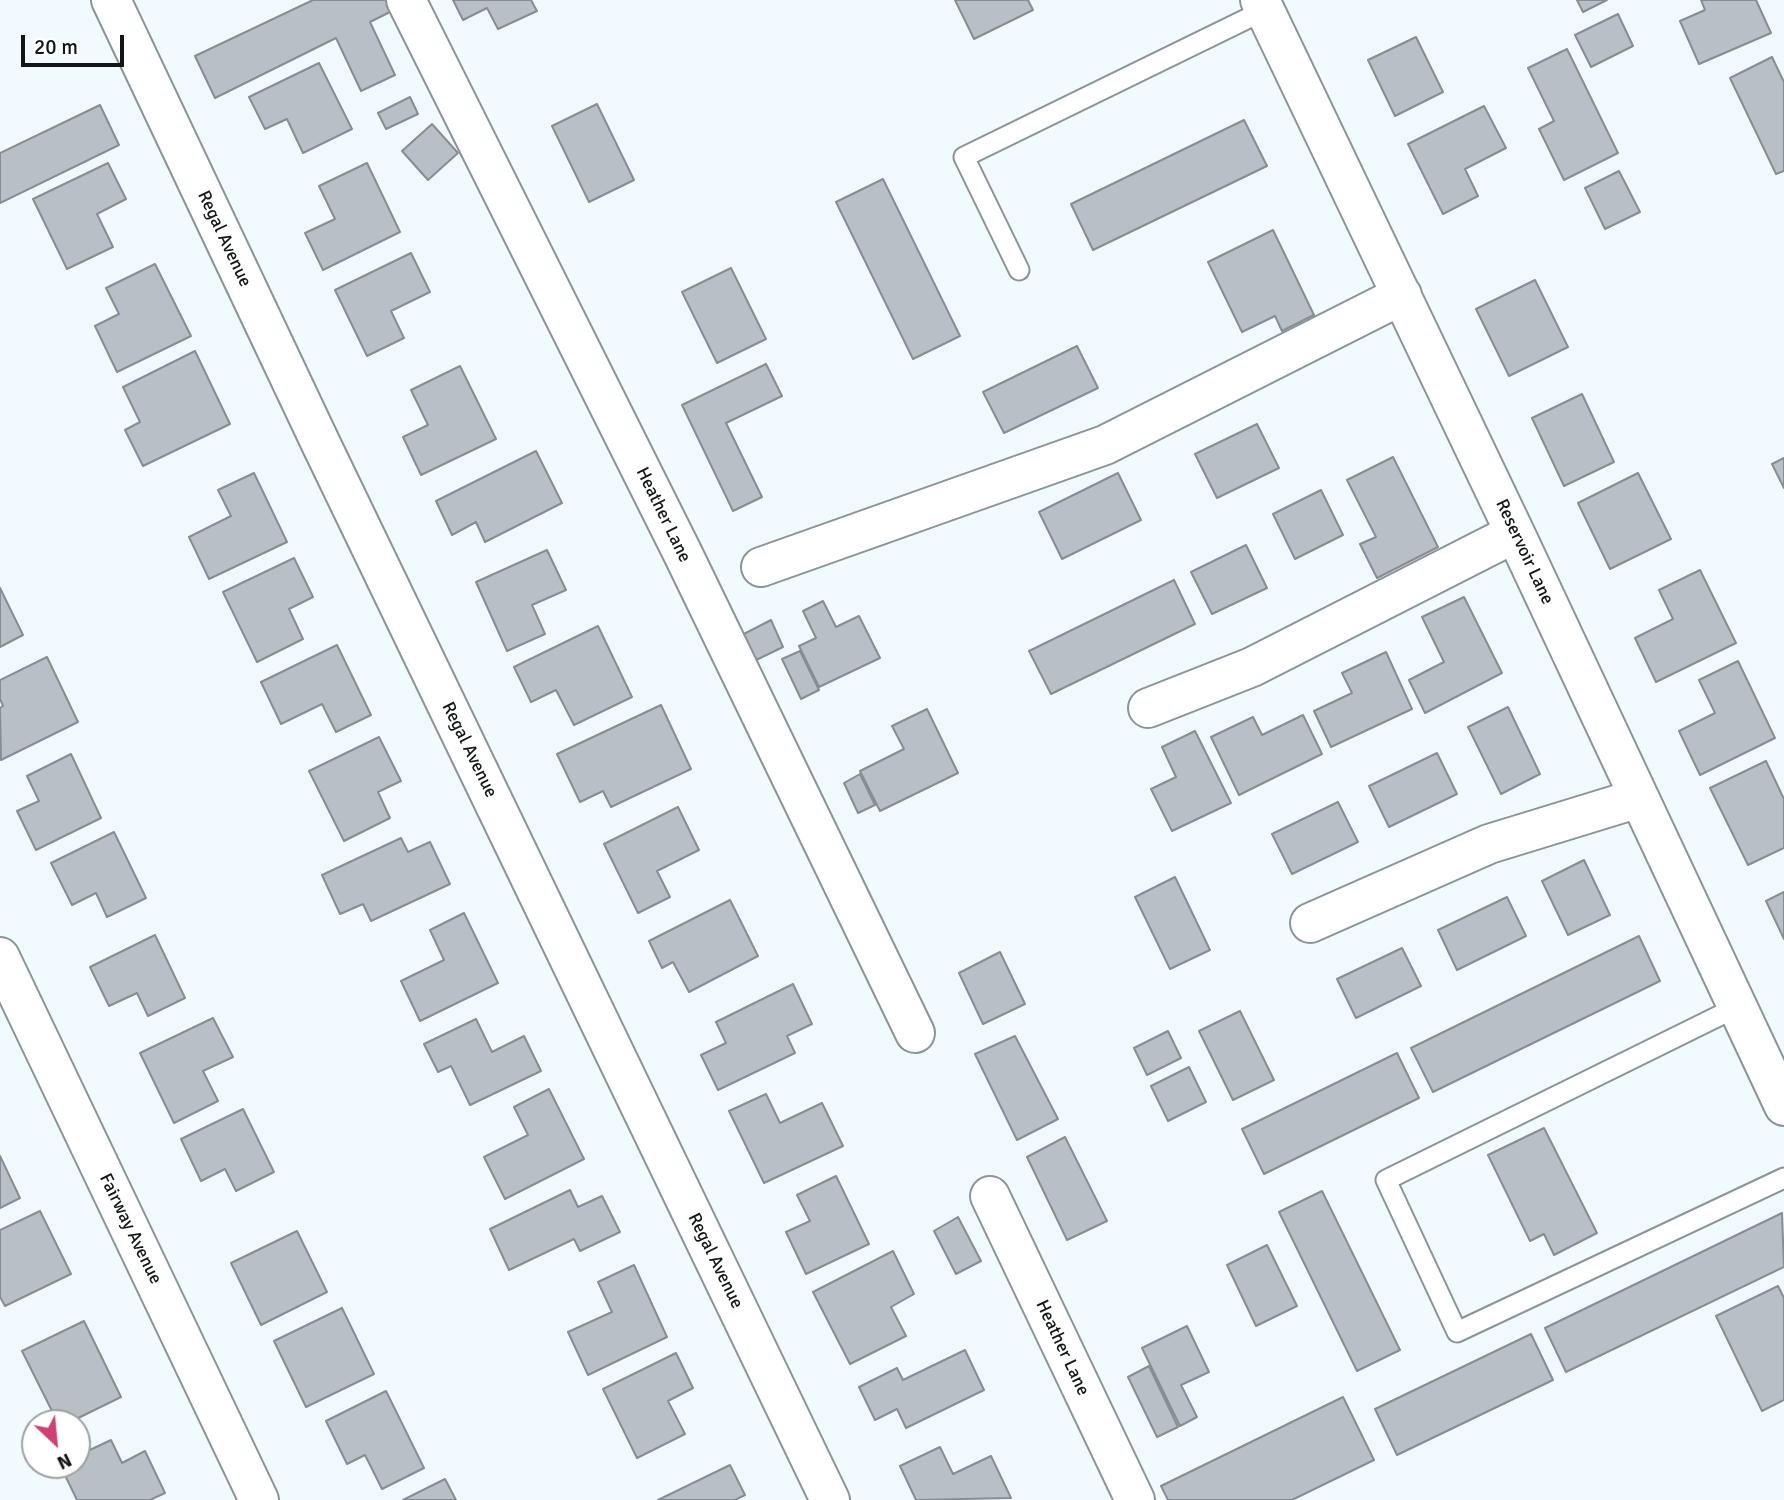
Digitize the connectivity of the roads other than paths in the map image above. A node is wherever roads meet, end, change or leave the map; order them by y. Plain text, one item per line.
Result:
1 (111, 0) edge
2 (407, 0) edge
3 (1263, 5) edge
4 (1019, 270) dead end
5 (1402, 295) junction
6 (1516, 533) junction
7 (761, 567) dead end
8 (1148, 708) dead end
9 (1639, 798) junction
10 (1310, 923) dead end
11 (0, 957) edge
12 (1737, 1007) junction
13 (915, 1033) dead end
14 (1784, 1106) edge
15 (1784, 1178) edge
16 (990, 1196) dead end
17 (259, 1500) edge
18 (830, 1500) edge
19 (1135, 1500) edge

1 - 18 street, Regal Avenue
2 - 13 street, Heather Lane
3 - 4 lane
3 - 5 street, Reservoir Lane
5 - 6 street, Reservoir Lane
5 - 7 street
6 - 8 street
6 - 9 street, Reservoir Lane
9 - 10 street
9 - 12 street, Reservoir Lane
11 - 17 street, Fairway Avenue
12 - 14 street, Reservoir Lane
12 - 15 lane
16 - 19 street, Heather Lane

